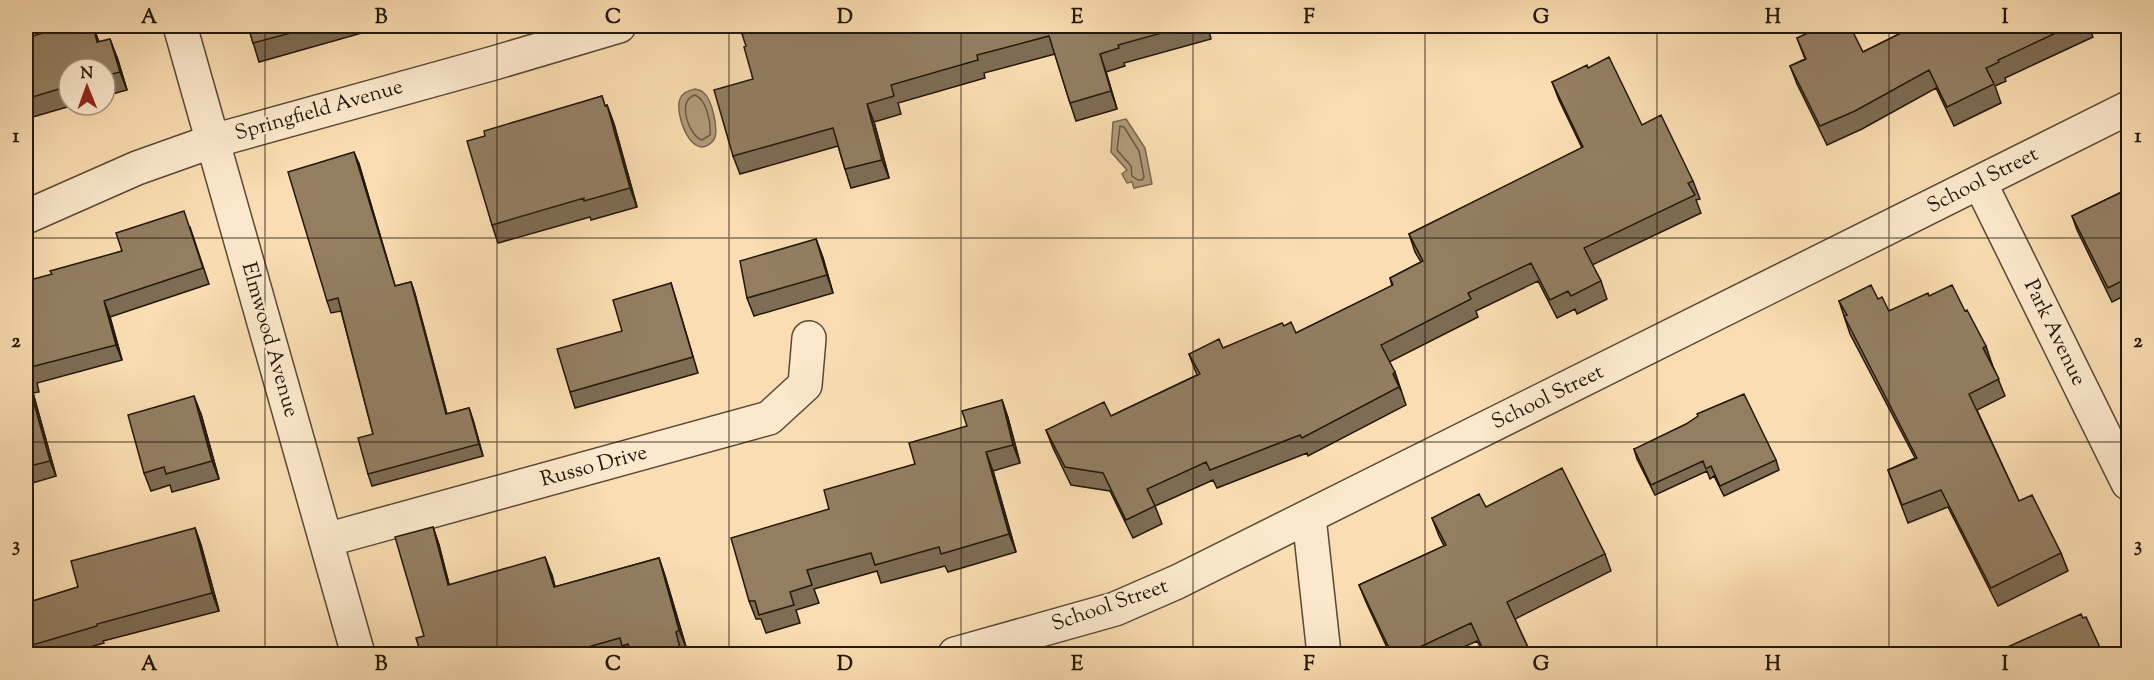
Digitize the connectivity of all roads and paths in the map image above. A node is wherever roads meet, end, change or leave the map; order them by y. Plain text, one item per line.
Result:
1 (180, 26) edge
2 (619, 26) edge
3 (2128, 108) edge
4 (213, 141) junction
5 (1980, 183) junction
6 (26, 217) edge
7 (809, 338) dead end
8 (2128, 483) edge
9 (1309, 517) junction
10 (326, 540) junction
11 (353, 653) edge
12 (954, 654) edge
13 (1324, 654) edge

1 - 4 street, Elmwood Avenue
2 - 4 street, Springfield Avenue
3 - 5 street, School Street
4 - 6 street, Springfield Avenue
4 - 10 street, Elmwood Avenue
5 - 8 street, Park Avenue
5 - 9 street, School Street
7 - 10 street, Russo Drive
9 - 12 street, School Street
9 - 13 street
10 - 11 street, Elmwood Avenue

